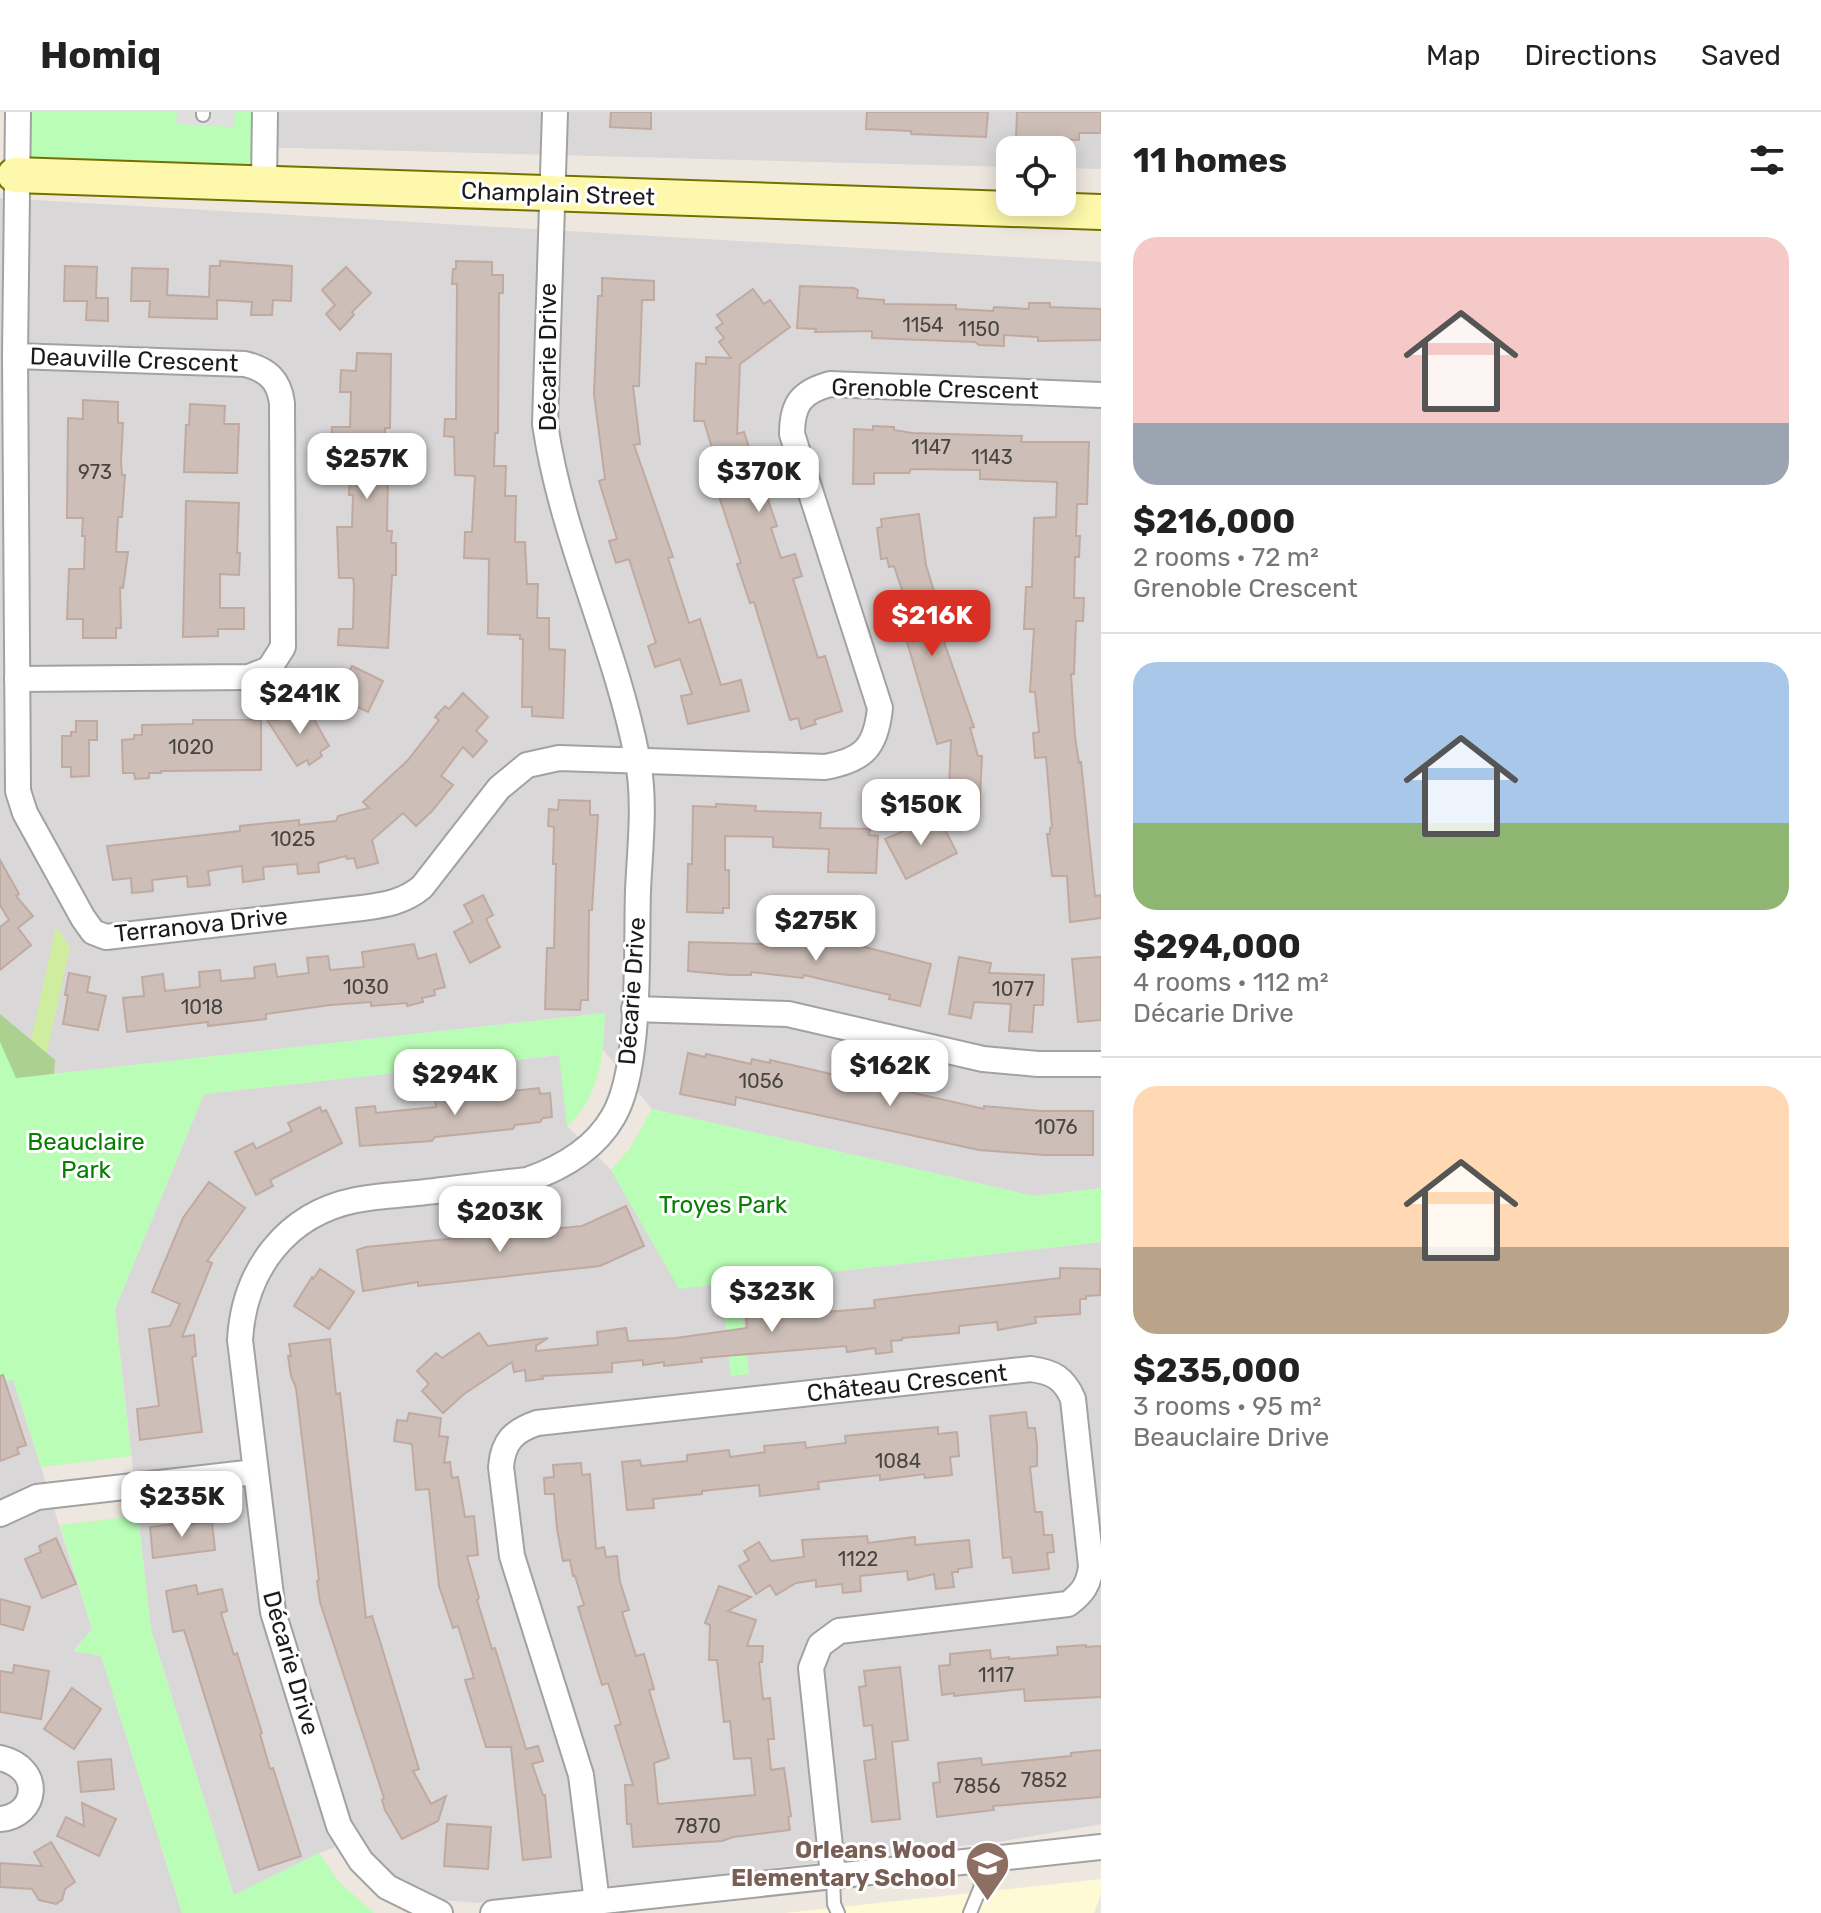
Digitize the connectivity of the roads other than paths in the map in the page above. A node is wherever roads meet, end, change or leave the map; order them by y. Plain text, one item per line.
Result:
1 (18, 112) edge
2 (265, 112) edge
3 (555, 112) edge
4 (15, 175) junction
5 (264, 183) junction
6 (552, 194) junction
7 (1101, 212) edge
8 (15, 356) junction
9 (1101, 395) edge
10 (17, 679) junction
11 (638, 760) junction
12 (634, 1009) junction
13 (1101, 1064) edge
14 (255, 1472) junction
15 (0, 1514) edge
16 (0, 1758) edge
17 (0, 1819) edge
18 (1101, 1847) edge
19 (978, 1860) junction
20 (833, 1875) junction
21 (597, 1902) junction
22 (440, 1913) edge
23 (493, 1913) edge
24 (838, 1913) edge
25 (970, 1913) edge

1 - 4 street, Terranova Drive
2 - 5 street
3 - 6 street, Décarie Drive
4 - 5 street, Champlain Street
4 - 8 street, Terranova Drive
5 - 6 street, Champlain Street
6 - 7 street, Champlain Street
6 - 11 street, Décarie Drive
8 - 10 street, Terranova Drive
8 - 10 street, Deauville Crescent
9 - 11 street, Grenoble Crescent
10 - 11 street, Terranova Drive
11 - 12 street, Décarie Drive
12 - 13 street
12 - 14 street, Décarie Drive
14 - 15 street
14 - 22 street, Décarie Drive
16 - 17 street
18 - 19 street
19 - 20 street
19 - 25 lane
20 - 21 street
20 - 21 street, Château Crescent
20 - 24 lane
21 - 23 street

